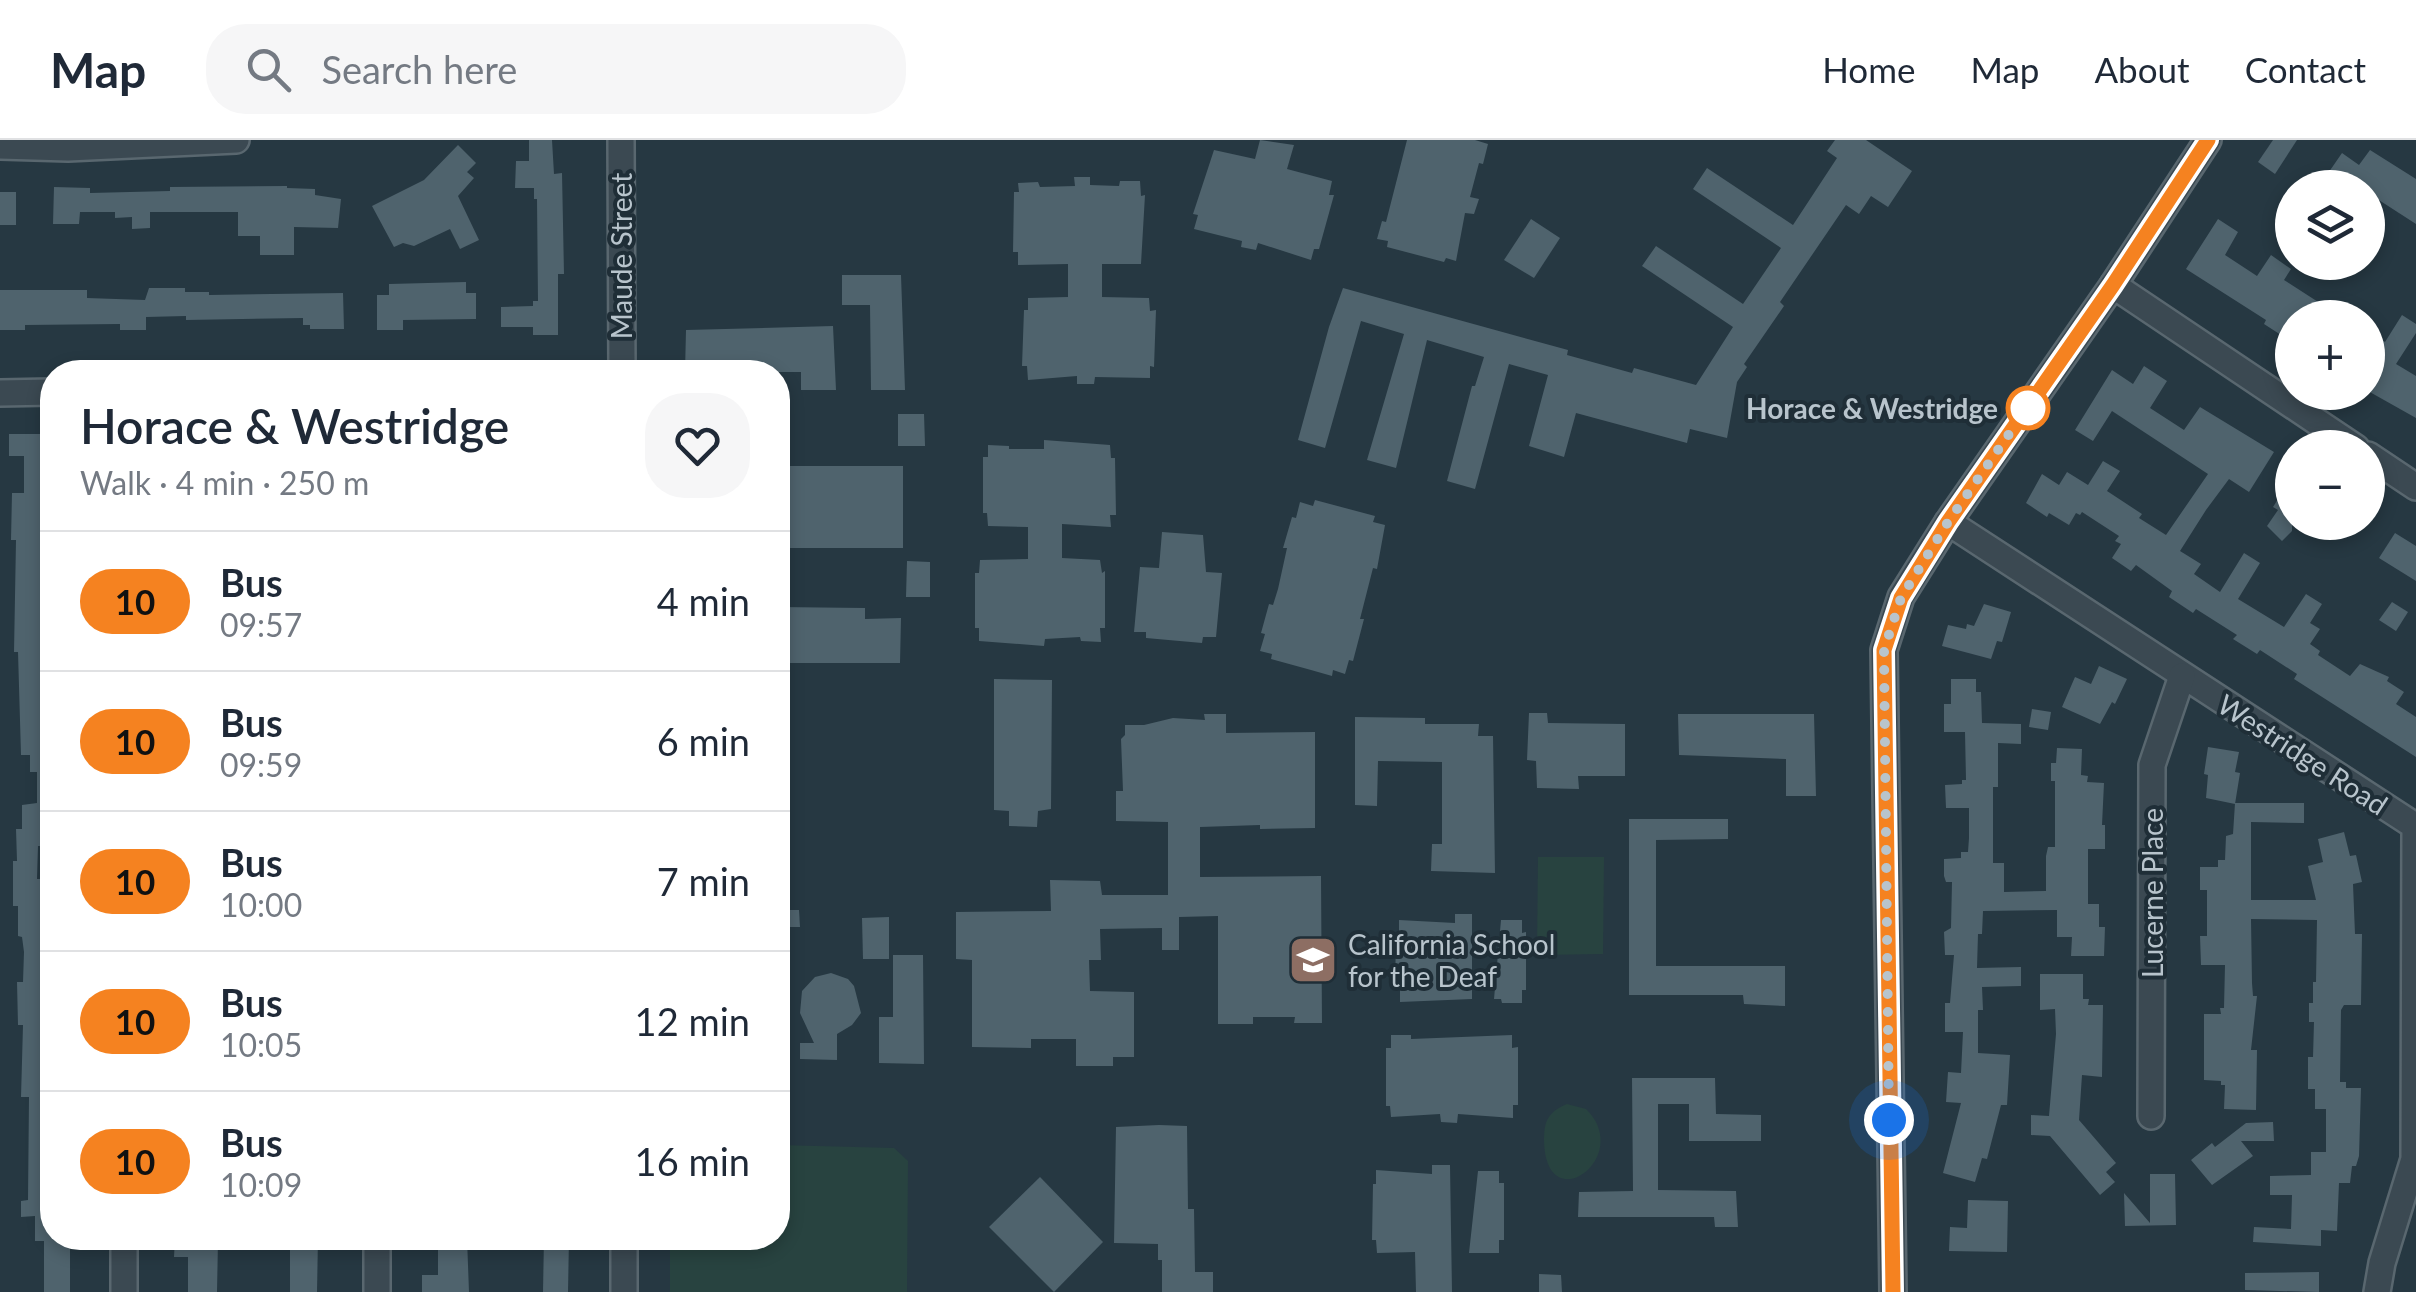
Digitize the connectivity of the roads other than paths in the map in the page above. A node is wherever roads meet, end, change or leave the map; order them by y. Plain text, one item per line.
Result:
1 (236, 140) edge
2 (621, 140) edge
3 (2208, 140) edge
4 (69, 144) edge
5 (0, 146) edge
6 (2113, 285) junction
7 (622, 360) edge
8 (40, 392) edge
9 (0, 393) edge
10 (2329, 430) edge
11 (2385, 467) edge
12 (2416, 488) edge
13 (1948, 522) junction
14 (2182, 676) junction
15 (2150, 1116) dead end
16 (2415, 1159) edge
17 (124, 1250) edge
18 (377, 1250) edge
19 (624, 1250) edge
20 (124, 1292) edge
21 (377, 1292) edge
22 (624, 1292) edge
23 (1893, 1292) edge
24 (2377, 1292) edge

1 - 4 street
2 - 7 street, Maude Street
3 - 6 street
4 - 5 street
6 - 10 street
6 - 13 street
8 - 9 street
11 - 12 street
13 - 14 street, Westridge Road
13 - 23 street
14 - 15 street, Lucerne Place
14 - 16 street, Westridge Road
16 - 24 street, Westridge Road
17 - 20 street
18 - 21 street
19 - 22 street

